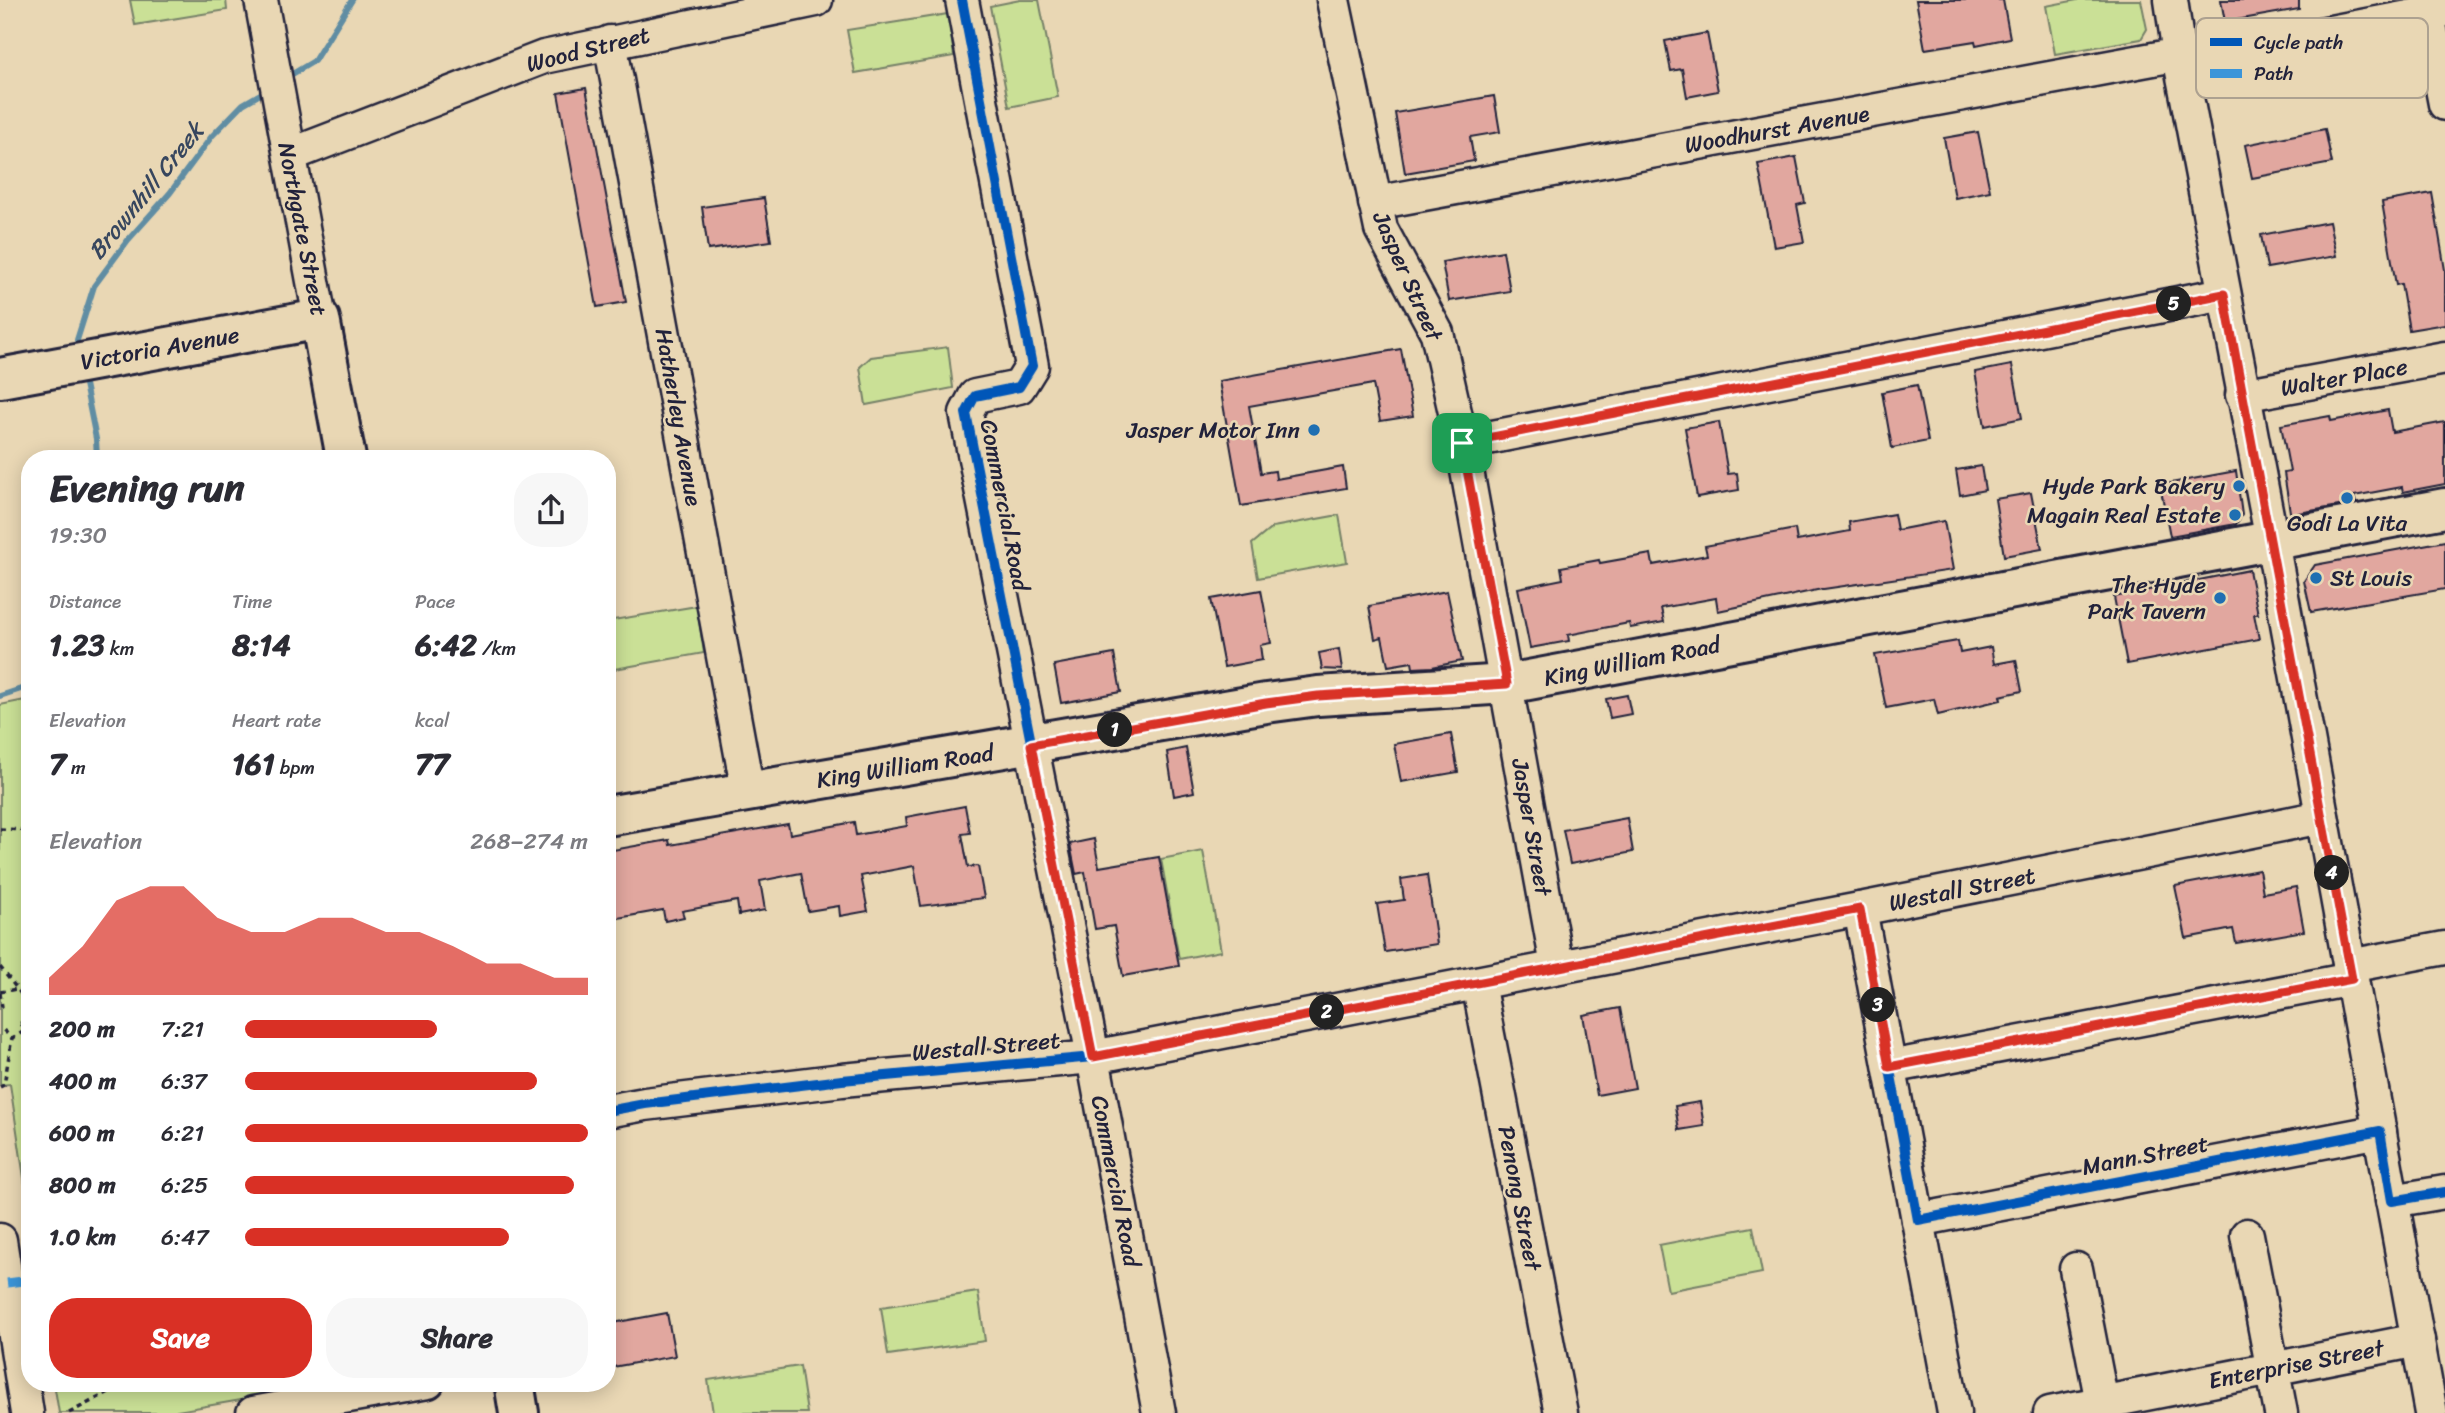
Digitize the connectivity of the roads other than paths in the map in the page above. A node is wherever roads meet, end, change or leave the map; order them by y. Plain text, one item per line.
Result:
1 (261, 0) edge
2 (816, 0) edge
3 (962, 0) edge
4 (1333, 0) edge
5 (2171, 0) edge
6 (718, 9) edge
7 (2437, 12) edge
8 (2403, 18) edge
9 (610, 42) junction
10 (2196, 54) edge
11 (2180, 57) junction
12 (2445, 104) edge
13 (290, 155) junction
14 (1375, 203) junction
15 (2224, 294) junction
16 (320, 319) junction
17 (2445, 358) edge
18 (0, 378) edge
19 (2242, 395) junction
20 (1462, 443) junction
21 (345, 450) edge
22 (2445, 508) edge
23 (2272, 541) junction
24 (1507, 684) junction
25 (1031, 745) junction
26 (748, 792) junction
27 (616, 814) edge
28 (2322, 817) junction
29 (1860, 909) junction
30 (2445, 948) edge
31 (1557, 966) junction
32 (2351, 972) junction
33 (1478, 983) junction
34 (1093, 1057) junction
35 (1889, 1067) junction
36 (616, 1109) edge
37 (2379, 1131) junction
38 (2445, 1192) edge
39 (2392, 1201) junction
40 (1918, 1220) junction
41 (2247, 1235) dead end
42 (0, 1240) edge
43 (2076, 1269) dead end
44 (2418, 1340) junction
45 (2272, 1369) junction
46 (21, 1375) edge
47 (24, 1392) edge
48 (372, 1392) edge
49 (516, 1392) edge
50 (2103, 1408) edge
51 (27, 1413) edge
52 (253, 1413) edge
53 (519, 1413) edge
54 (1160, 1413) edge
55 (1561, 1413) edge
56 (1954, 1413) edge
57 (2049, 1413) edge
58 (2281, 1413) edge
59 (2431, 1413) edge

1 - 13 street, Northgate Street
2 - 6 street, Wood Street
3 - 25 street, Commercial Road
4 - 14 street, Jasper Street
5 - 11 street
6 - 9 street, Wood Street
7 - 8 street, Woodhurst Avenue
7 - 12 street
9 - 13 street, Wood Street
9 - 26 street, Hatherley Avenue
10 - 11 street, Woodhurst Avenue
11 - 14 street, Woodhurst Avenue
11 - 15 street
13 - 16 street, Northgate Street
14 - 20 street, Jasper Street
15 - 19 street
15 - 20 street
16 - 18 main road, Victoria Avenue
16 - 21 main road, Northgate Street
17 - 19 street, Walter Place
19 - 23 street
20 - 24 street, Jasper Street
22 - 23 main road, King William Road
23 - 24 main road, King William Road
23 - 28 street
24 - 25 main road, King William Road
24 - 31 street, Jasper Street
25 - 26 main road, King William Road
25 - 34 street, Commercial Road
26 - 27 main road, King William Road
28 - 29 street, Westall Street
28 - 32 street
29 - 31 street, Westall Street
29 - 35 street
30 - 32 street
31 - 33 street, Westall Street
32 - 35 street
32 - 37 street
33 - 34 street, Westall Street
33 - 55 street, Penong Street
34 - 36 street, Westall Street
34 - 54 street, Commercial Road
35 - 40 street
37 - 39 street
37 - 40 street, Mann Street
38 - 39 street
39 - 44 street
40 - 56 street
41 - 45 street
42 - 46 street
43 - 50 street
44 - 45 street, Enterprise Street
44 - 59 street
45 - 50 street, Enterprise Street
45 - 58 street
47 - 51 street
48 - 52 street
49 - 53 main road
50 - 57 street, Enterprise Street

